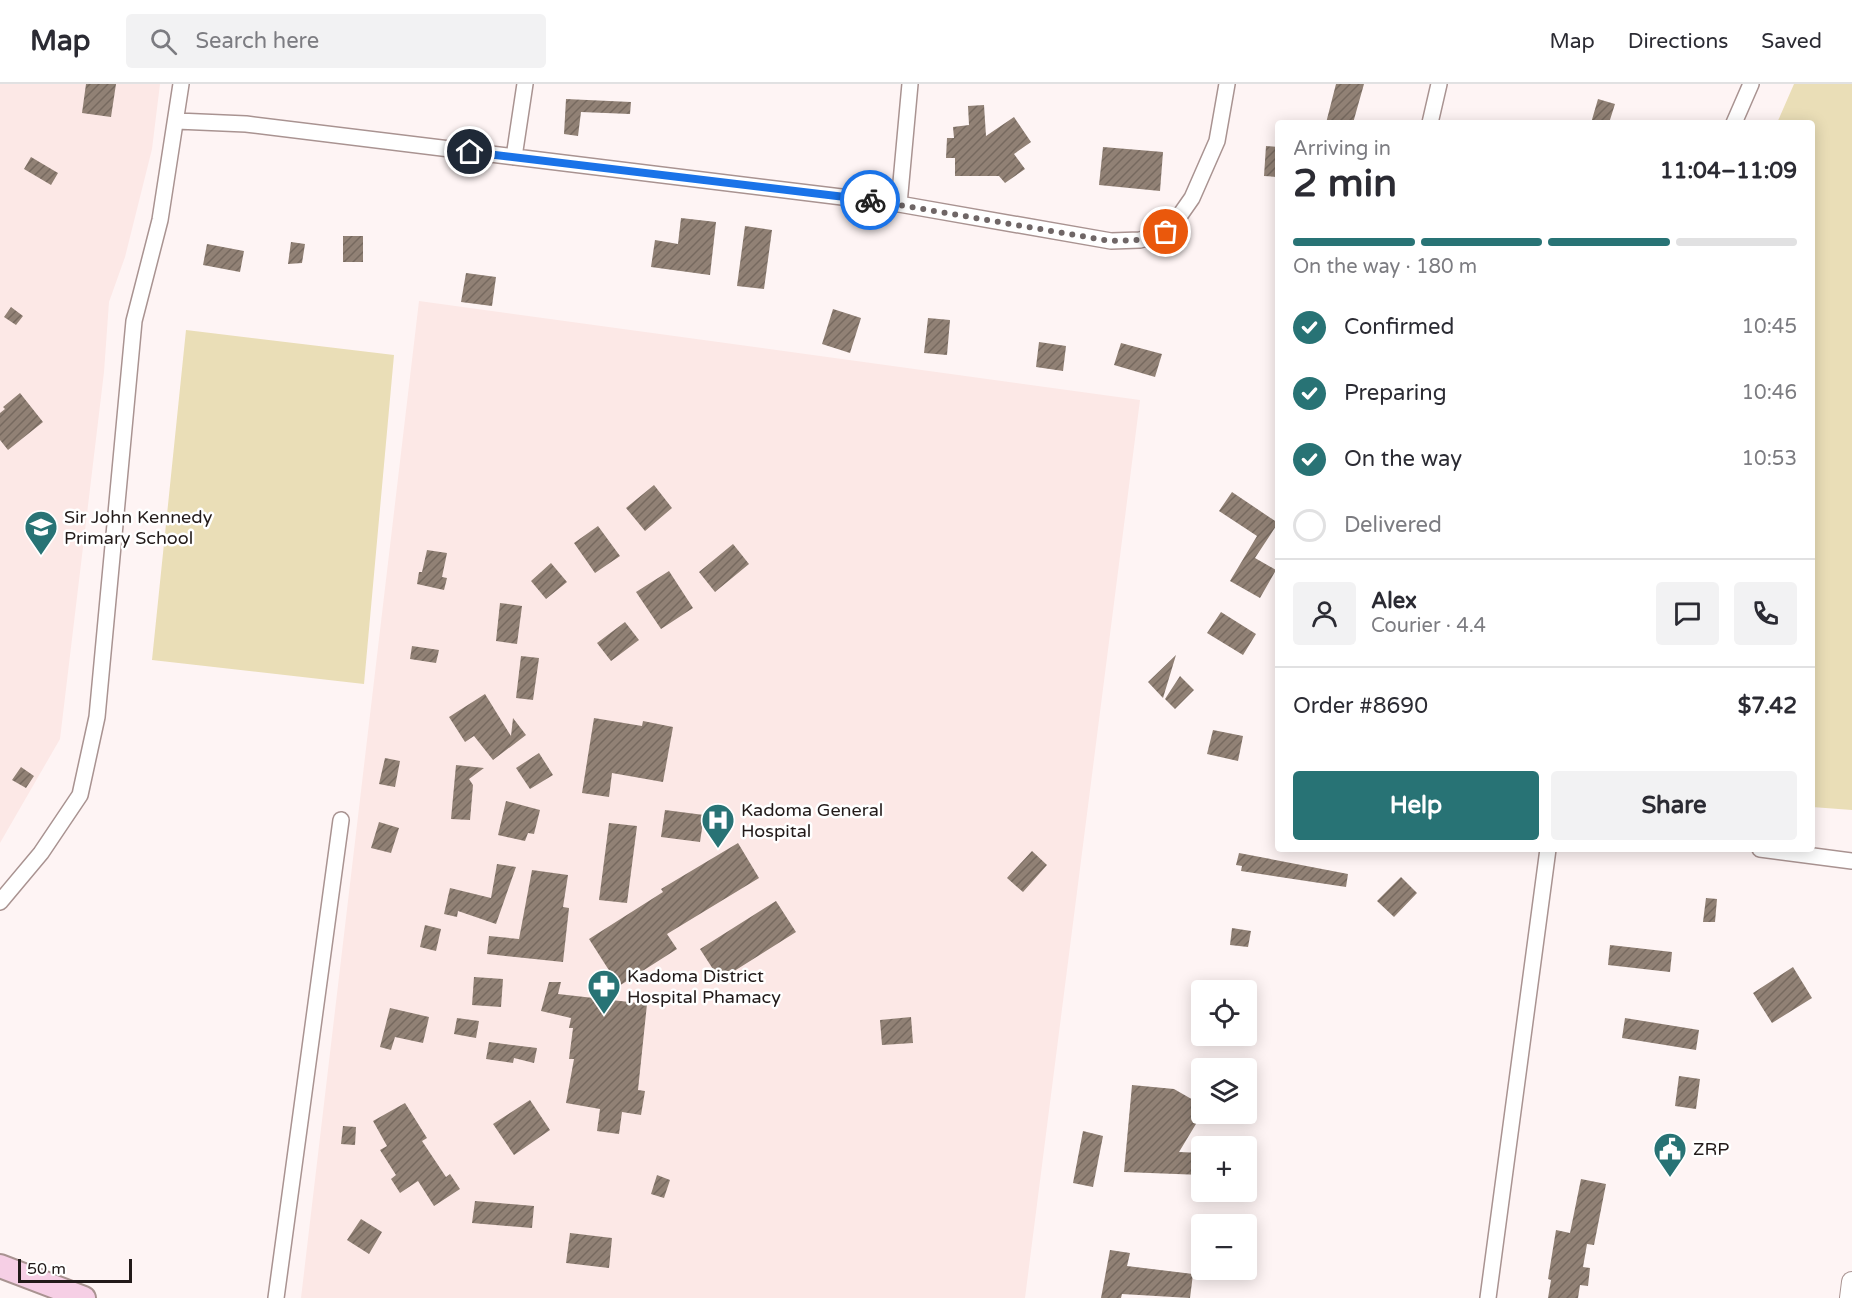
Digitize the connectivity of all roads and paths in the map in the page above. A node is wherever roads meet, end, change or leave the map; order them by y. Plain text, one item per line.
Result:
1 (181, 84) edge
2 (525, 84) edge
3 (910, 84) edge
4 (1227, 84) edge
5 (1438, 84) edge
6 (1751, 84) edge
7 (1431, 120) edge
8 (1735, 120) edge
9 (177, 122) junction
10 (514, 157) junction
11 (899, 204) junction
12 (341, 820) dead end
13 (1548, 852) edge
14 (1783, 852) edge
15 (1852, 861) edge
16 (0, 902) edge
17 (0, 1266) edge
18 (1852, 1282) edge
19 (84, 1298) edge
20 (276, 1298) edge
21 (1488, 1298) edge
22 (1850, 1298) edge

1 - 9 street
2 - 10 street
3 - 11 street
4 - 11 street
5 - 7 street
6 - 8 street
9 - 10 street
9 - 16 street
10 - 11 street
12 - 20 street
13 - 21 street
14 - 15 street
17 - 19 main road
18 - 22 street

